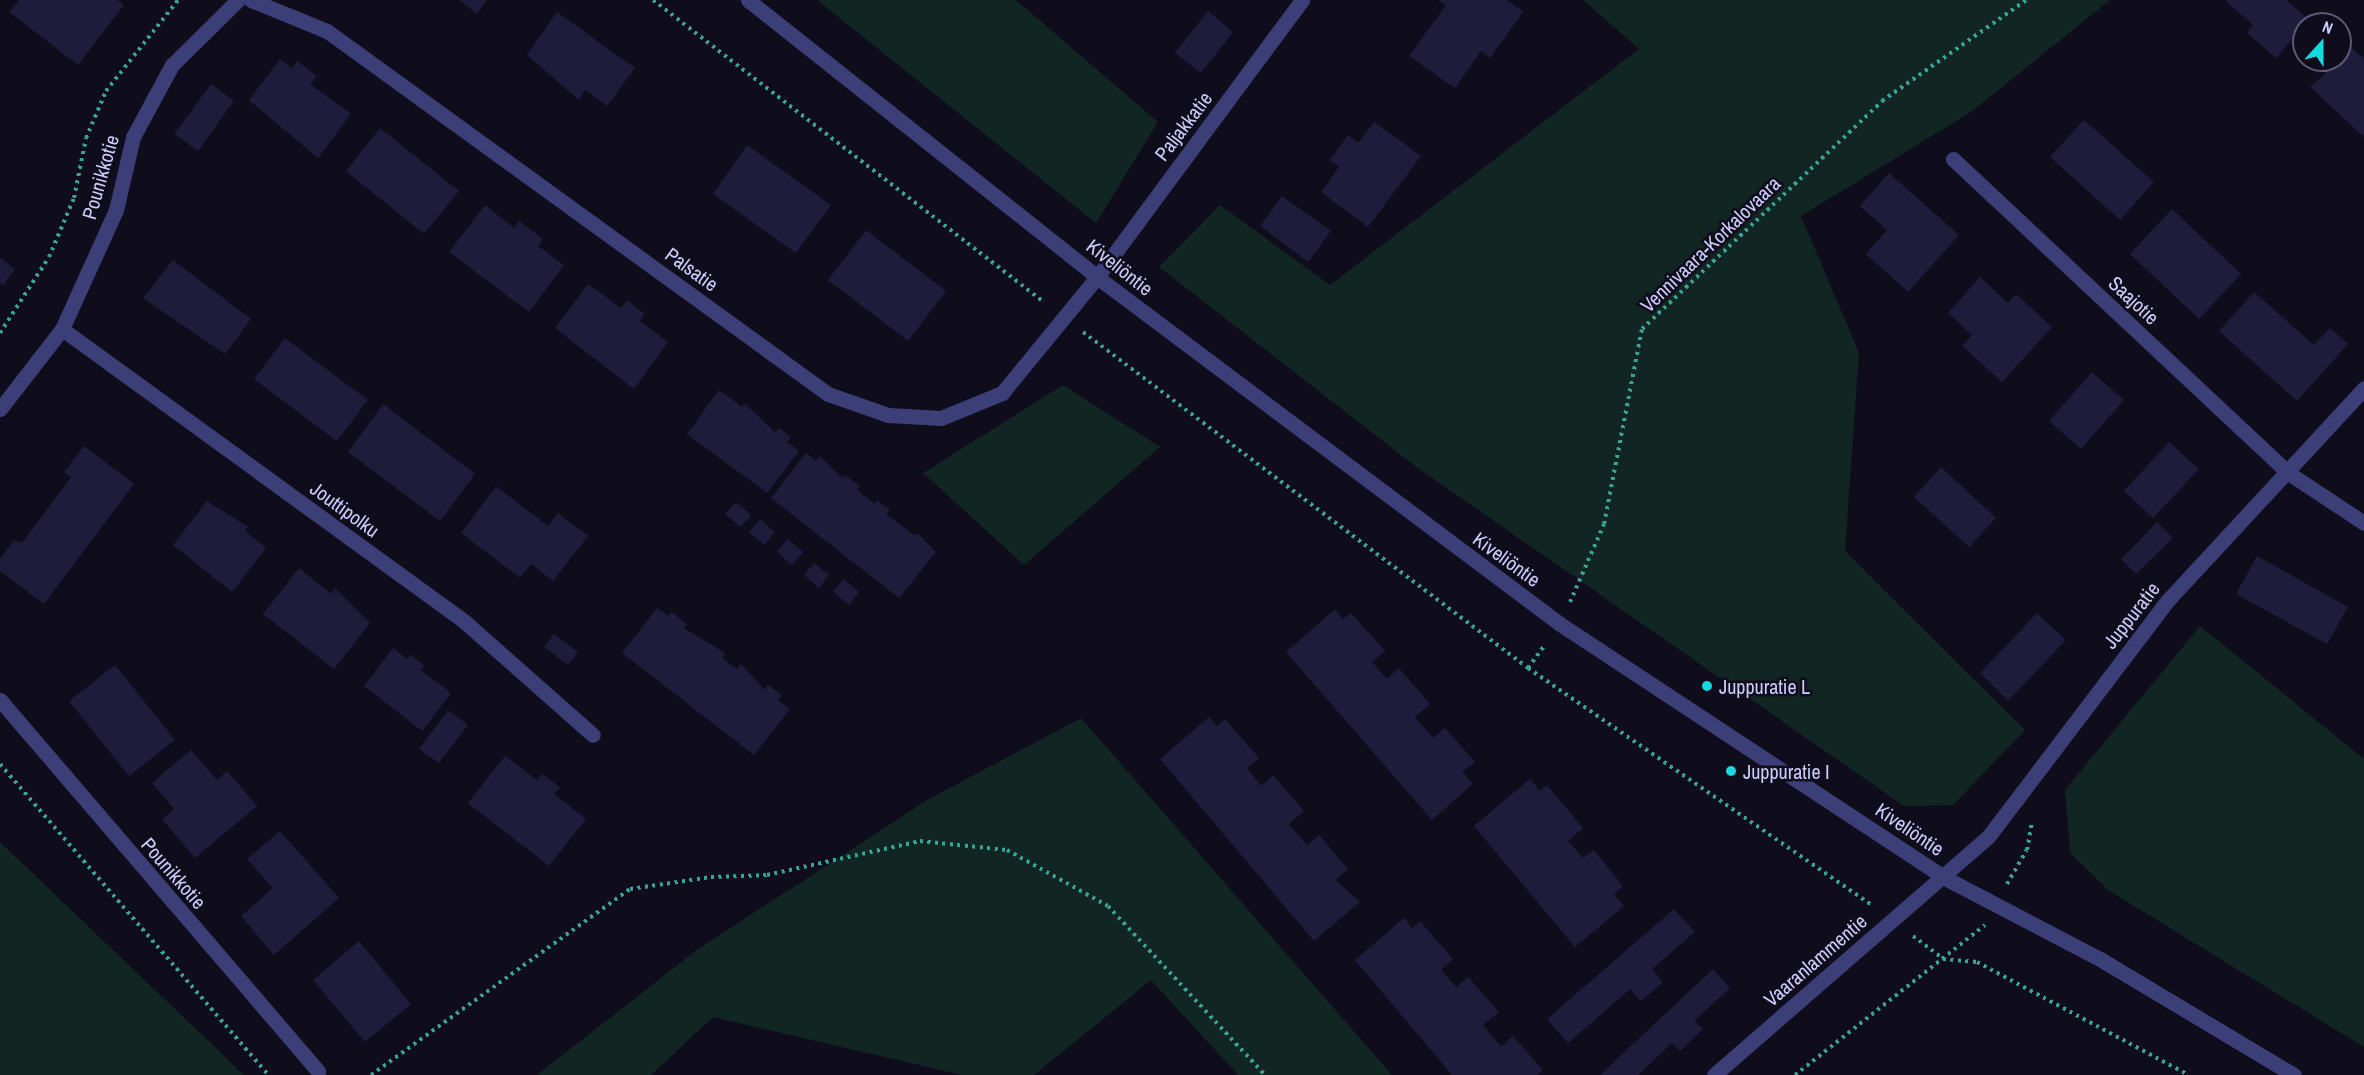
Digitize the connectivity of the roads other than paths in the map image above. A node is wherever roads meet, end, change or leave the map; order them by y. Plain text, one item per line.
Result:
1 (238, 0) edge
2 (251, 0) edge
3 (748, 0) edge
4 (1302, 0) edge
5 (1953, 159) dead end
6 (1097, 277) junction
7 (62, 329) junction
8 (2364, 388) edge
9 (0, 409) edge
10 (2287, 472) junction
11 (2364, 523) edge
12 (0, 700) edge
13 (593, 735) dead end
14 (1945, 878) junction
15 (318, 1071) dead end
16 (1714, 1075) edge
17 (2294, 1075) edge

1 - 7 street, Pounikkotie
2 - 6 street, Palsatie
3 - 6 street, Kiveliöntie
4 - 6 street, Paljakkatie
5 - 10 street, Saajotie
6 - 14 street, Kiveliöntie
7 - 9 street, Pounikkotie
7 - 13 street, Jouttipolku
8 - 10 street, Juppuratie
10 - 11 street, Saajotie
10 - 14 street, Juppuratie
12 - 15 street, Pounikkotie
14 - 16 street, Vaaranlammentie
14 - 17 street, Kiveliöntie

